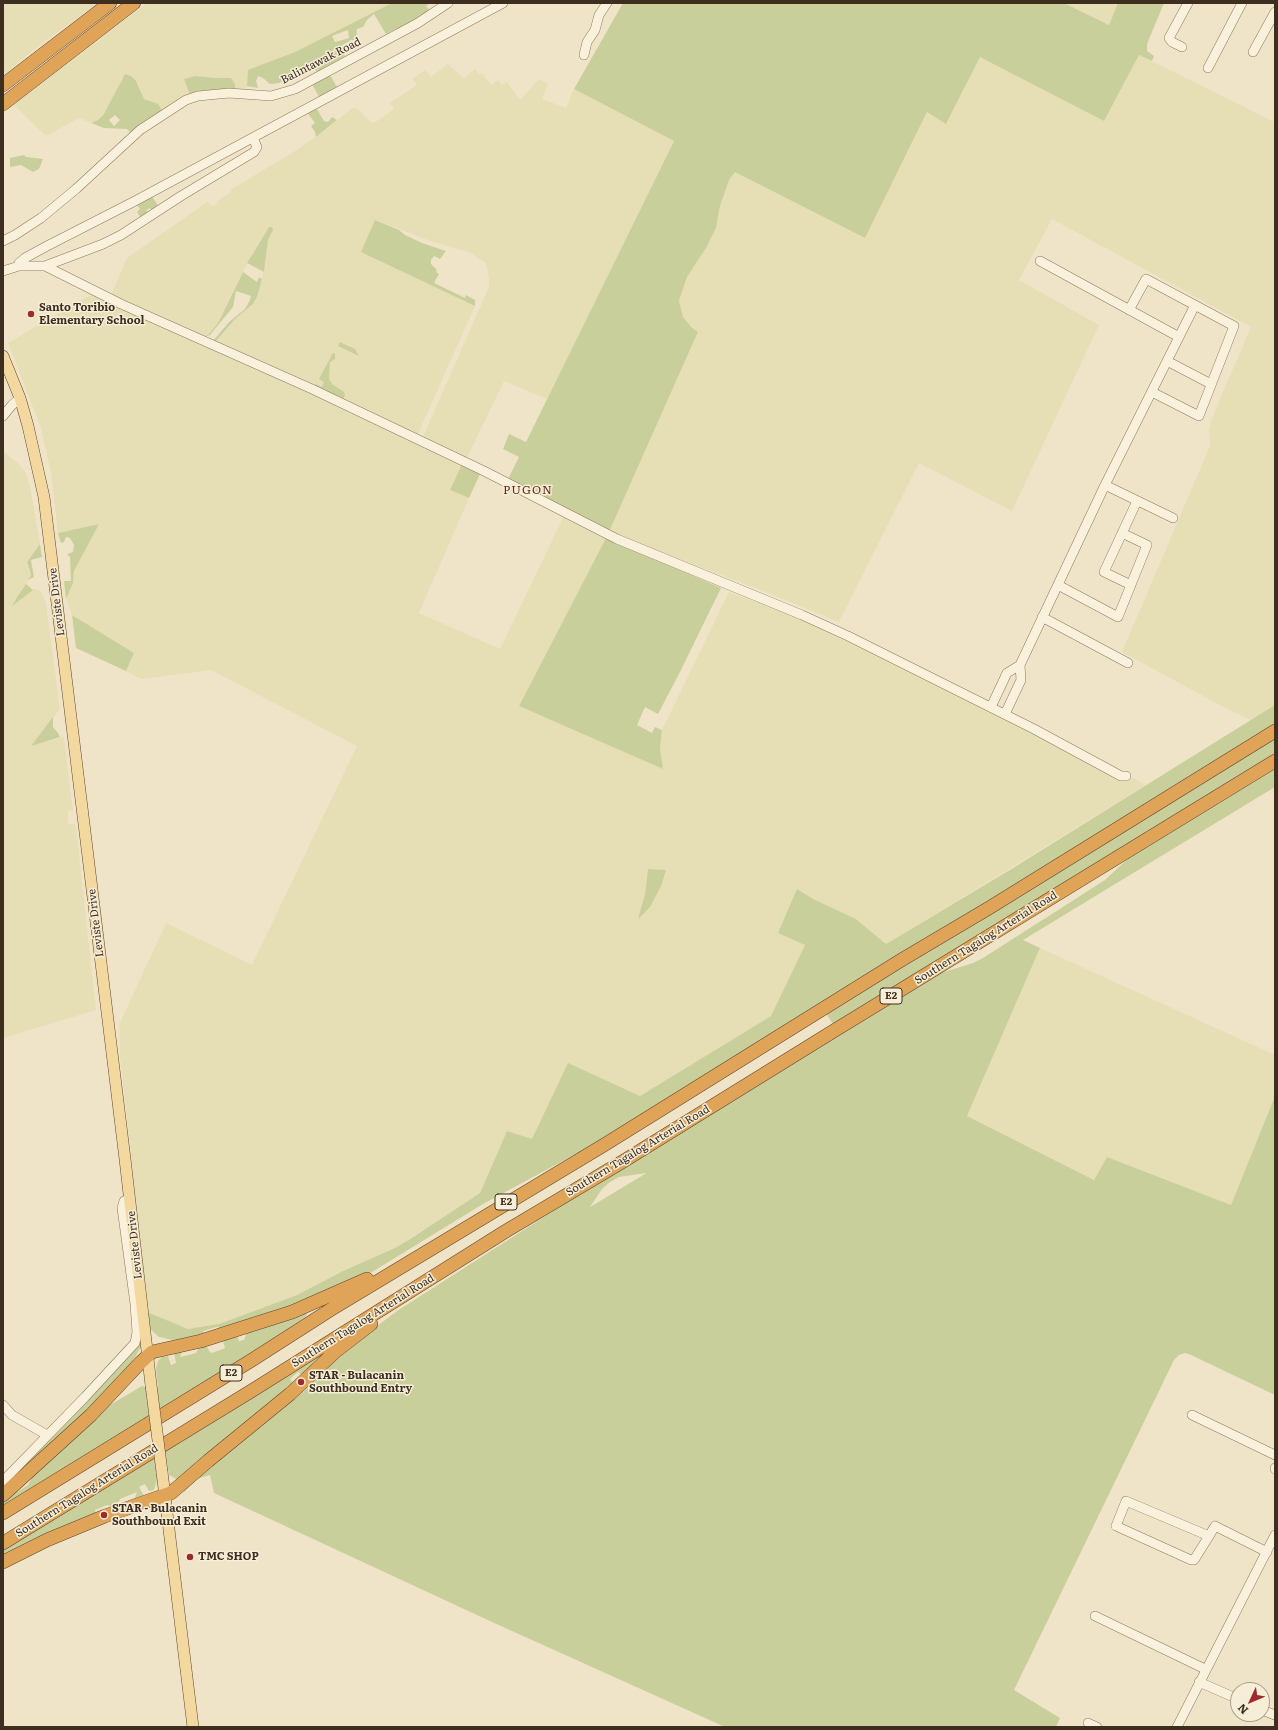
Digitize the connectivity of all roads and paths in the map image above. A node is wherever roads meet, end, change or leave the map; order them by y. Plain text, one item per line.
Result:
1 (110, 3) edge
2 (134, 3) edge
3 (448, 3) edge
4 (503, 3) edge
5 (607, 3) edge
6 (1188, 3) edge
7 (1242, 3) edge
8 (1275, 12) edge
9 (1182, 47) dead end
10 (1253, 52) dead end
11 (584, 55) dead end
12 (1208, 68) dead end
13 (3, 85) edge
14 (3, 104) edge
15 (253, 138) junction
16 (3, 241) edge
17 (1040, 261) dead end
18 (19, 266) junction
19 (45, 266) junction
20 (3, 271) edge
21 (1195, 305) junction
22 (1129, 310) junction
23 (1179, 337) junction
24 (3, 356) edge
25 (1166, 361) junction
26 (1211, 384) junction
27 (1152, 392) junction
28 (20, 398) junction
29 (3, 416) edge
30 (1105, 485) junction
31 (1137, 501) junction
32 (1173, 518) dead end
33 (1122, 533) junction
34 (1058, 585) junction
35 (1131, 585) junction
36 (1042, 617) junction
37 (1128, 663) dead end
38 (1020, 665) junction
39 (991, 707) junction
40 (1005, 714) junction
41 (1275, 732) edge
42 (1275, 761) edge
43 (1126, 776) dead end
44 (129, 1199) junction
45 (458, 1232) junction
46 (442, 1271) junction
47 (148, 1355) junction
48 (3, 1405) edge
49 (1192, 1414) dead end
50 (47, 1435) junction
51 (1275, 1455) edge
52 (3, 1481) edge
53 (3, 1495) edge
54 (165, 1496) junction
55 (3, 1513) edge
56 (1275, 1535) edge
57 (1209, 1536) junction
58 (3, 1543) edge
59 (1267, 1552) junction
60 (3, 1562) edge
61 (1095, 1616) dead end
62 (1205, 1669) junction
63 (1199, 1682) junction
64 (1230, 1696) edge
65 (1088, 1723) dead end
66 (193, 1727) edge
67 (1097, 1727) edge
68 (1177, 1727) edge

1 - 13 highway
2 - 14 highway
3 - 16 street, Balintawak Road
4 - 15 street
5 - 11 street
6 - 9 street
7 - 12 street
8 - 10 street
15 - 18 street
15 - 19 street
17 - 22 street
18 - 19 street
18 - 20 street
19 - 39 street
21 - 22 street
21 - 23 street
21 - 26 street
22 - 23 street
23 - 25 street
24 - 28 main road, Leviste Drive
25 - 26 street
25 - 27 street
26 - 27 street
27 - 30 street
28 - 29 street
28 - 44 main road, Leviste Drive
30 - 31 street
30 - 34 street
31 - 32 street
31 - 33 street
33 - 35 street
33 - 35 street
34 - 35 street
34 - 36 street
36 - 37 street
36 - 38 street
38 - 39 street
38 - 40 street
39 - 40 street
40 - 43 street
41 - 45 highway, Southern Tagalog Arterial Road / E2
42 - 46 highway, Southern Tagalog Arterial Road / E2
44 - 47 main road, Leviste Drive
44 - 50 street
45 - 47 highway
45 - 55 highway, Southern Tagalog Arterial Road / E2
46 - 54 highway
46 - 58 highway, Southern Tagalog Arterial Road / E2
47 - 53 highway
47 - 54 main road, Leviste Drive, bridge
48 - 50 street
49 - 51 street
50 - 52 street
54 - 60 highway
54 - 66 main road, Leviste Drive
56 - 59 street
57 - 57 street
57 - 59 street
59 - 62 street
61 - 62 street
62 - 63 street
63 - 64 street
63 - 68 street
65 - 67 street

